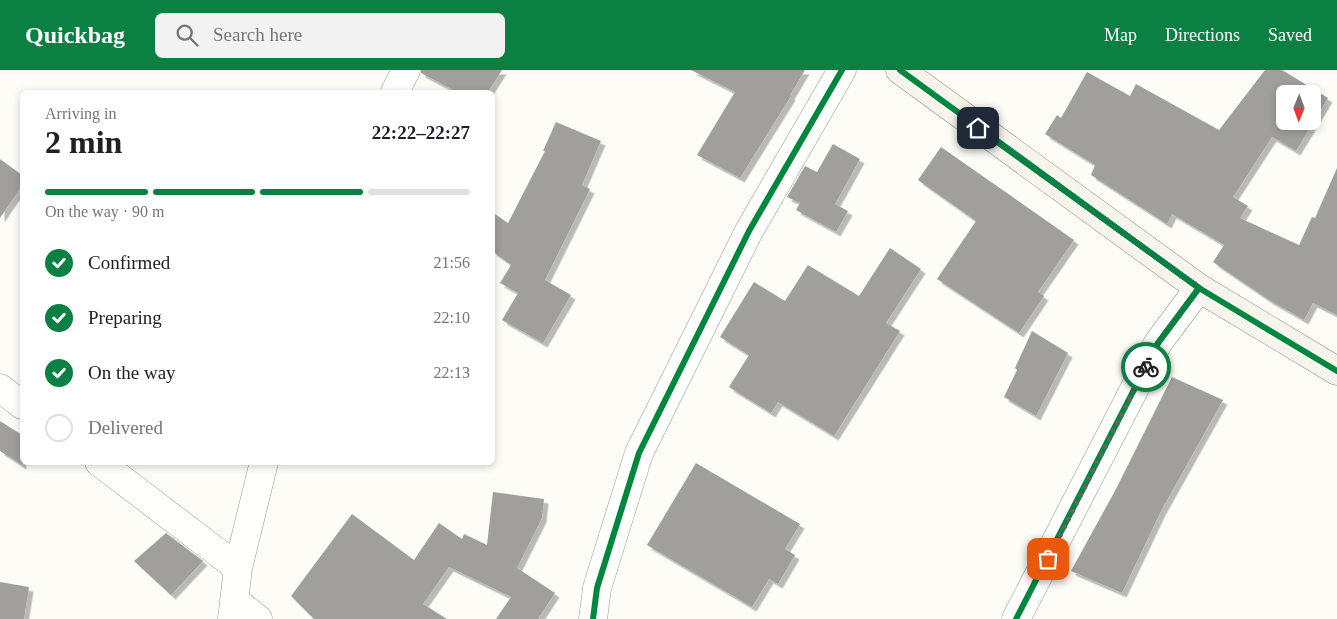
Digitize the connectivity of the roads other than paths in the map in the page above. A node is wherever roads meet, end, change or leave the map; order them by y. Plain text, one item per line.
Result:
1 (406, 70) edge
2 (842, 70) edge
3 (900, 70) edge
4 (396, 90) edge
5 (1199, 288) junction
6 (1337, 371) edge
7 (0, 388) edge
8 (20, 403) edge
9 (103, 465) edge
10 (263, 465) edge
11 (238, 568) junction
12 (234, 610) edge
13 (258, 619) edge
14 (593, 619) edge
15 (1016, 619) edge

1 - 4 street
2 - 14 street
3 - 5 street
5 - 6 street
5 - 15 street
7 - 8 street
9 - 11 street
10 - 11 street
11 - 12 street
12 - 13 street

